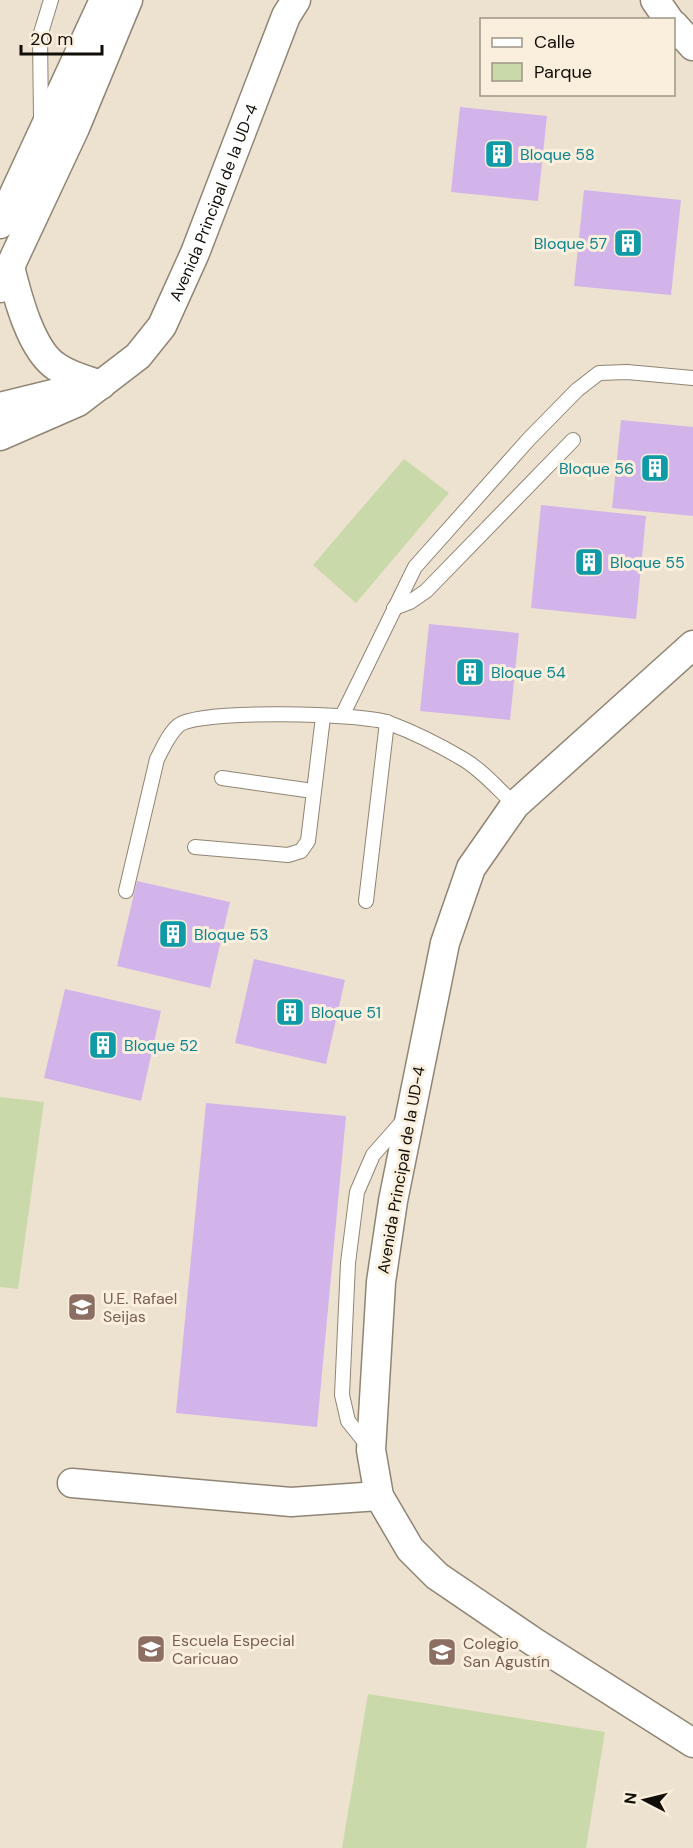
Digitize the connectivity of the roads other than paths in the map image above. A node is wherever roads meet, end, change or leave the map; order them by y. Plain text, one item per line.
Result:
1 (51, 0) edge
2 (104, 0) edge
3 (128, 0) edge
4 (296, 0) edge
5 (655, 0) edge
6 (668, 18) edge
7 (675, 26) edge
8 (693, 46) edge
9 (41, 139) junction
10 (0, 224) edge
11 (5, 278) edge
12 (693, 378) edge
13 (100, 385) junction
14 (0, 408) edge
15 (0, 436) edge
16 (573, 440) dead end
17 (394, 608) junction
18 (693, 645) edge
19 (342, 716) junction
20 (323, 717) junction
21 (387, 722) junction
22 (222, 778) dead end
23 (313, 791) junction
24 (515, 805) junction
25 (195, 847) dead end
26 (126, 891) dead end
27 (366, 901) dead end
28 (72, 1483) dead end
29 (379, 1496) junction
30 (693, 1743) edge

1 - 9 lane
2 - 9 street
3 - 11 street
4 - 13 street, Avenida Principal de la UD-4
5 - 6 street
7 - 8 street
9 - 10 street
11 - 13 street
12 - 17 lane
13 - 14 street, Avenida Principal de la UD-4
13 - 15 street, Avenida Principal de la UD-4
16 - 17 lane
17 - 19 lane
18 - 24 street, Avenida Principal de la UD-4
19 - 20 lane
19 - 21 lane
20 - 23 lane
20 - 26 lane
21 - 24 lane
21 - 27 lane
22 - 23 lane
23 - 25 lane
24 - 29 street, Avenida Principal de la UD-4
28 - 29 street
29 - 30 street, Avenida Principal de la UD-4

